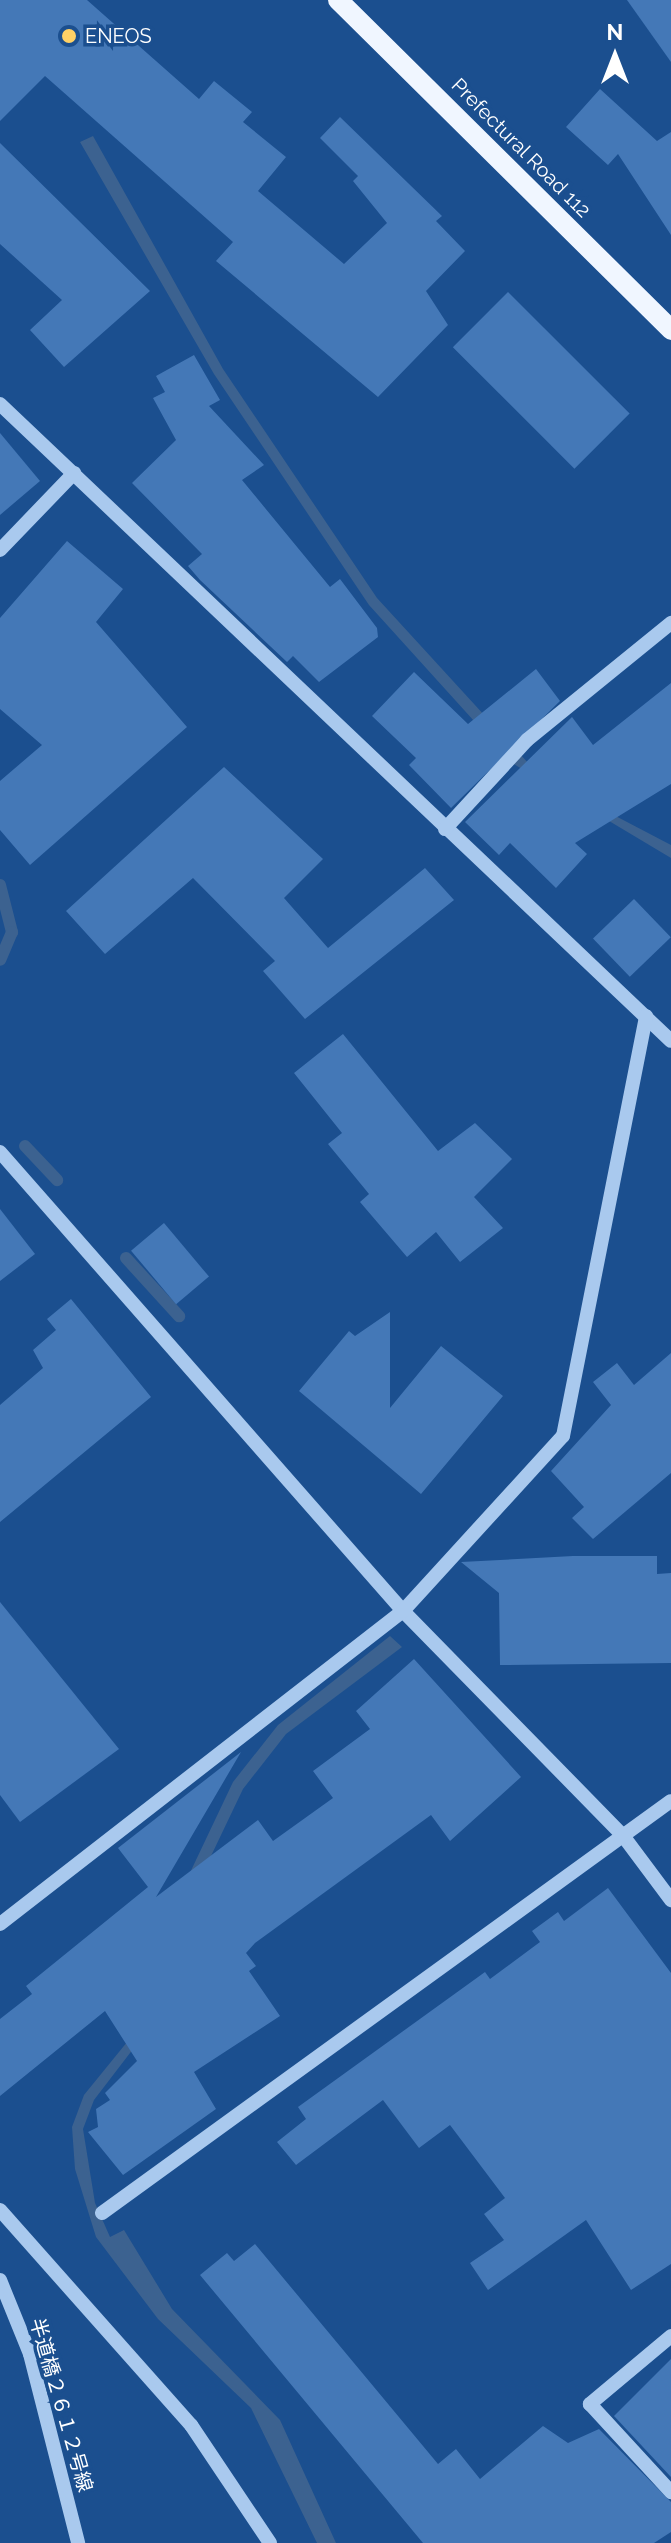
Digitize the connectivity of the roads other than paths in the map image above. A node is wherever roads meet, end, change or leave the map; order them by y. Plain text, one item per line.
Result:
1 (338, 0) edge
2 (671, 330) edge
3 (0, 404) edge
4 (74, 473) junction
5 (0, 550) edge
6 (671, 623) edge
7 (445, 829) junction
8 (646, 1016) junction
9 (671, 1041) edge
10 (0, 1152) edge
11 (403, 1611) junction
12 (671, 1801) edge
13 (624, 1837) junction
14 (671, 1900) edge
15 (0, 1924) edge
16 (0, 2210) edge
17 (102, 2213) dead end
18 (0, 2280) edge
19 (671, 2336) edge
20 (671, 2492) edge
21 (78, 2543) edge
22 (270, 2543) edge

1 - 2 main road, Prefectural Road 112
3 - 4 street
4 - 5 street
4 - 7 street
6 - 7 street
7 - 8 street
8 - 9 street
8 - 11 street
10 - 11 street
11 - 13 street
11 - 15 street
12 - 13 street
13 - 14 street
13 - 17 street
16 - 22 street
18 - 21 street, 半道橋２６１２号線
19 - 20 street

